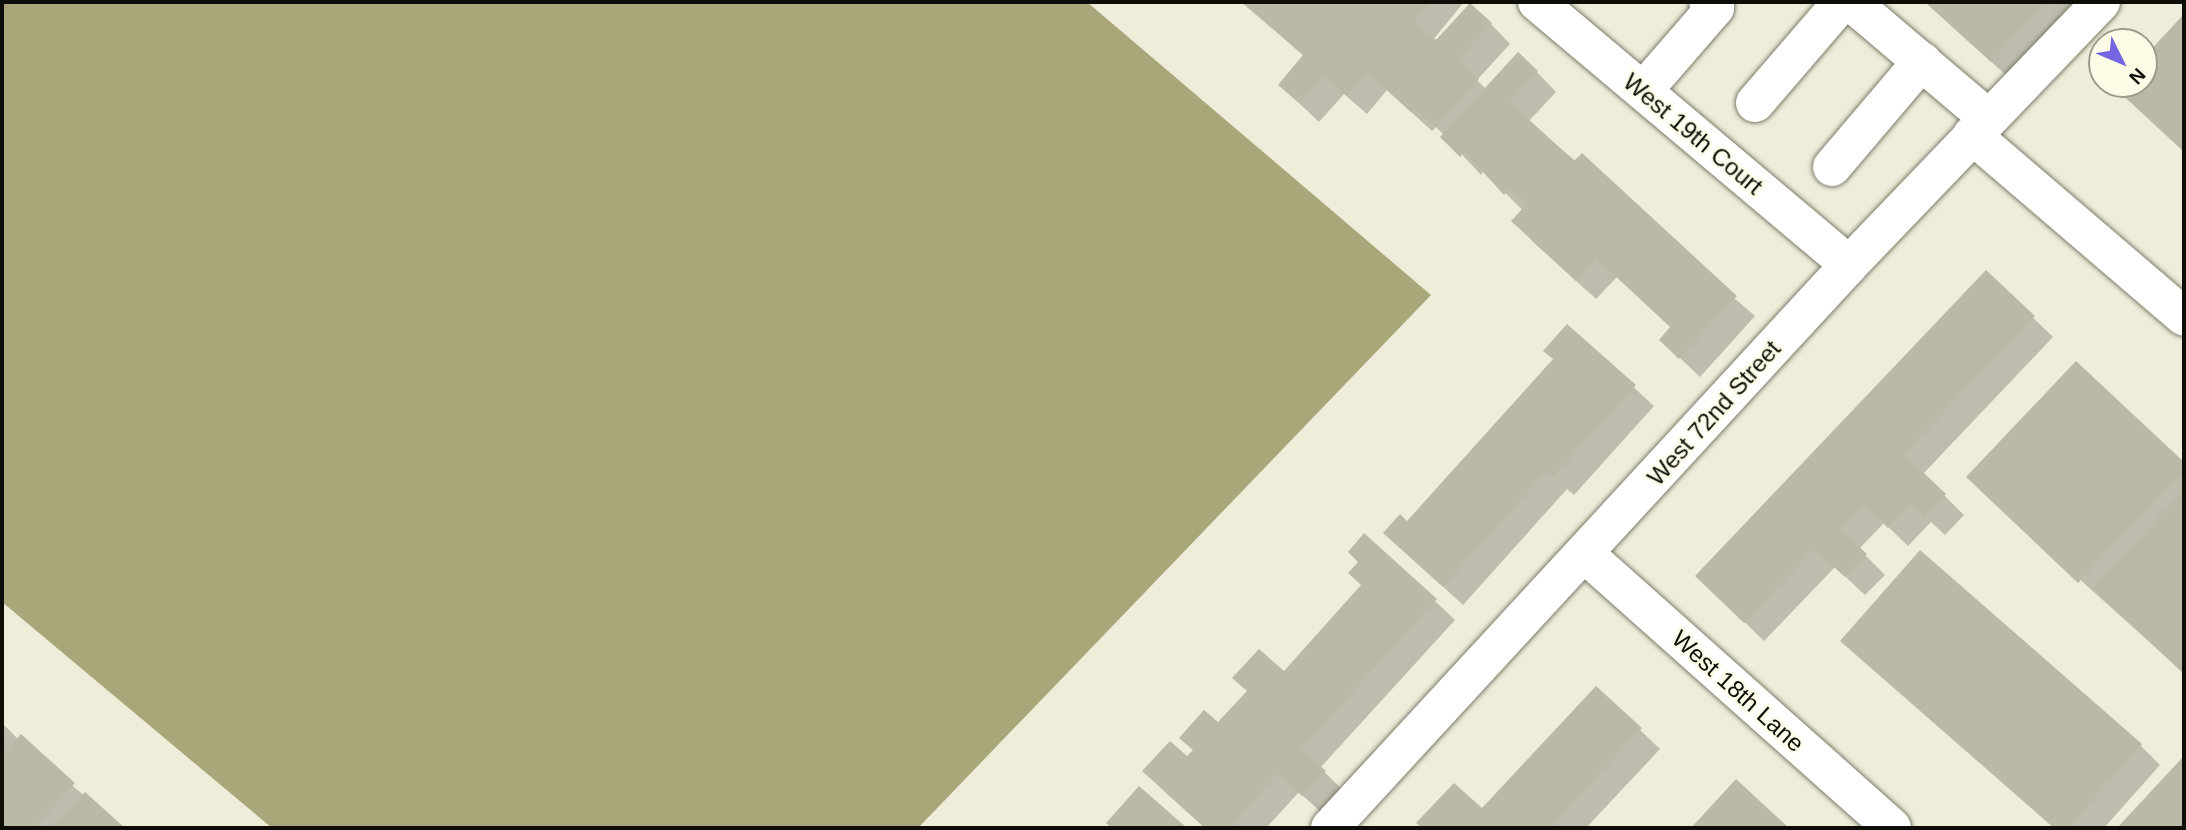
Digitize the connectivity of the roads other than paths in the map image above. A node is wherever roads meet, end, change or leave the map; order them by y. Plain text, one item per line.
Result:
1 (1537, 2) edge
2 (1708, 2) edge
3 (1842, 2) edge
4 (1851, 2) edge
5 (2101, 2) edge
6 (1922, 61) junction
7 (1643, 91) junction
8 (1755, 103) dead end
9 (1980, 126) junction
10 (1832, 167) dead end
11 (1849, 265) junction
12 (2184, 317) edge
13 (1585, 554) junction
14 (1330, 828) edge
15 (1892, 828) edge

1 - 7 street, West 19th Court
2 - 7 street
3 - 8 street
4 - 6 street
5 - 9 street, West 72nd Street
6 - 9 street
6 - 10 street
7 - 11 street, West 19th Court
9 - 11 street, West 72nd Street
9 - 12 street
11 - 13 street, West 72nd Street
13 - 14 street, West 72nd Street
13 - 15 street, West 18th Lane

